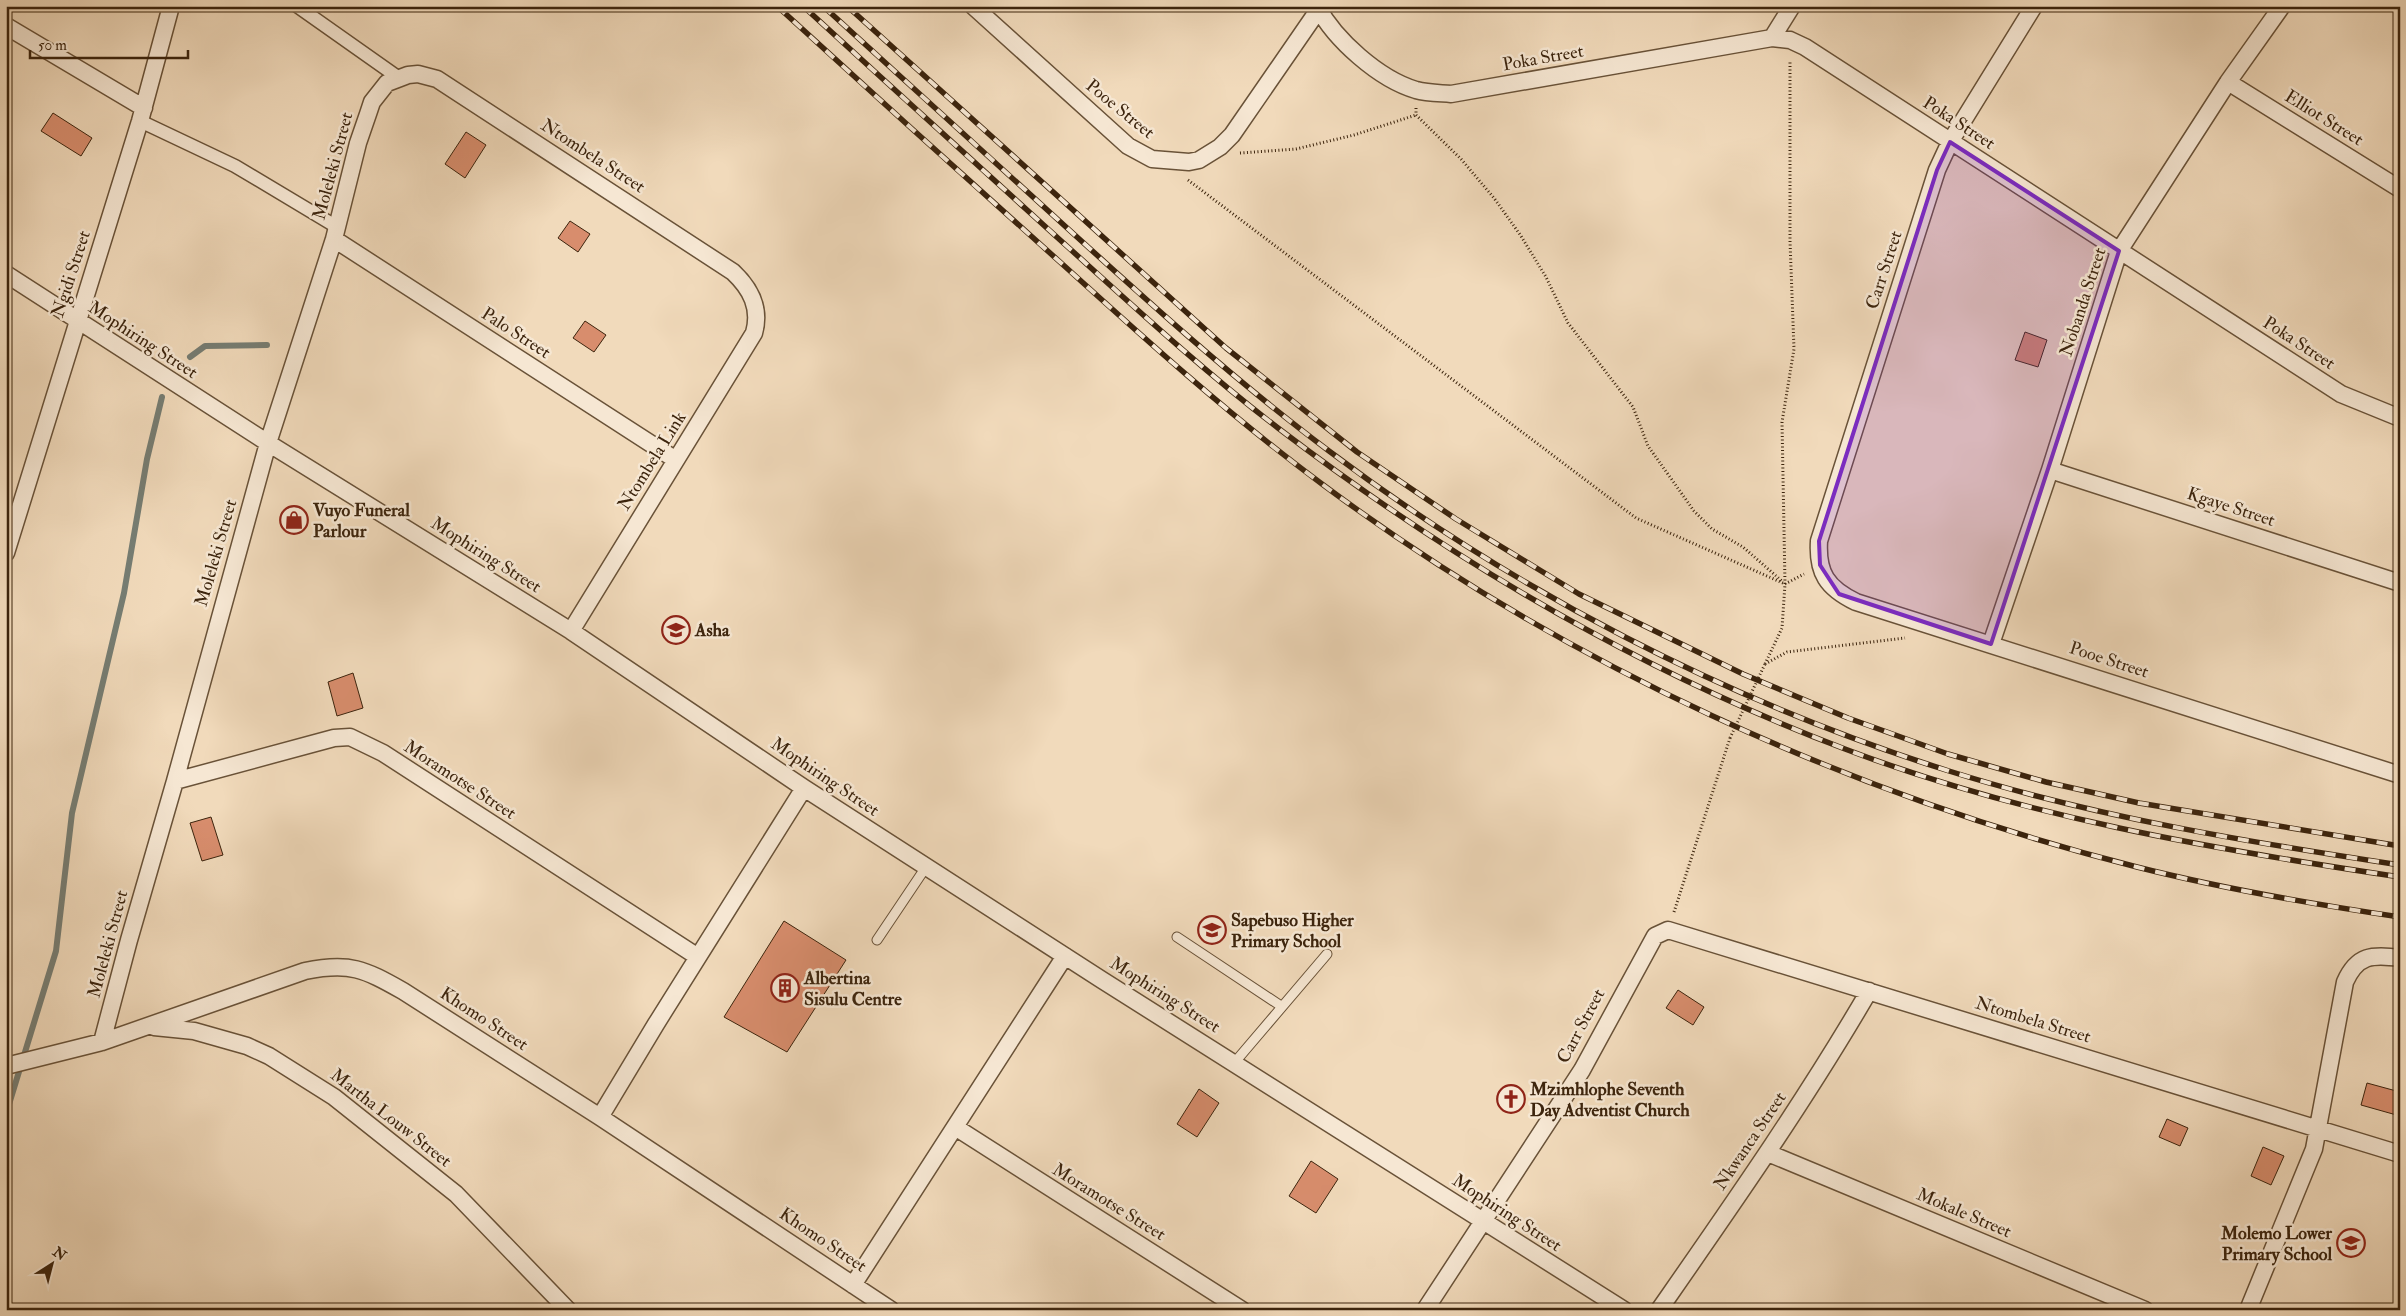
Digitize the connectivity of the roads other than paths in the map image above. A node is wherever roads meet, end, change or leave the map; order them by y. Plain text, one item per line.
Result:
1 (171, 6) edge
2 (297, 6) edge
3 (973, 6) edge
4 (1792, 6) edge
5 (2034, 6) edge
6 (2282, 6) edge
7 (1318, 8) edge
8 (6, 26) edge
9 (1772, 38) junction
10 (393, 80) junction
11 (2228, 82) junction
12 (142, 114) junction
13 (1950, 142) junction
14 (2400, 189) edge
15 (336, 233) junction
16 (2119, 251) junction
17 (6, 274) edge
18 (757, 308) joint
19 (77, 321) junction
20 (2400, 418) edge
21 (268, 443) junction
22 (676, 460) junction
23 (2050, 470) junction
24 (10, 514) edge
25 (6, 554) edge
26 (1820, 565) joint
27 (2400, 583) edge
28 (571, 632) junction
29 (1991, 644) junction
30 (2400, 775) edge
31 (175, 781) junction
32 (804, 788) junction
33 (926, 867) junction
34 (1661, 933) joint
35 (1177, 937) dead end
36 (877, 940) dead end
37 (1326, 954) dead end
38 (1065, 956) junction
39 (698, 957) junction
40 (2400, 958) edge
41 (1869, 991) junction
42 (1281, 1006) junction
43 (149, 1026) junction
44 (102, 1042) junction
45 (1235, 1062) junction
46 (6, 1066) edge
47 (600, 1117) junction
48 (955, 1127) junction
49 (2317, 1128) junction
50 (1768, 1153) junction
51 (2400, 1154) edge
52 (1482, 1221) junction
53 (853, 1285) junction
54 (873, 1305) edge
55 (568, 1310) edge
56 (892, 1310) edge
57 (1242, 1310) edge
58 (1425, 1310) edge
59 (1624, 1310) edge
60 (1659, 1310) edge
61 (2145, 1310) edge
62 (2248, 1310) edge

1 - 12 street, Ngidi Street
2 - 10 street
3 - 7 street, Pooe Street
4 - 9 street
5 - 13 street, Carr Street
6 - 11 street, Nobanda Street
7 - 9 street, Poka Street
8 - 12 street
9 - 13 street, Poka Street
10 - 15 street, Moleleki Street
10 - 18 street, Ntombela Street
11 - 14 street, Elliot Street
11 - 16 street, Nobanda Street
12 - 15 street
12 - 19 street, Ngidi Street
13 - 16 street, Poka Street
13 - 26 street, Carr Street
15 - 21 street, Moleleki Street
15 - 22 street, Palo Street
16 - 20 street, Poka Street
16 - 23 street, Nobanda Street
17 - 19 street, Mophiring Street
18 - 22 street, Ntombela Link
19 - 21 street, Mophiring Street
19 - 24 street, Ngidi Street
21 - 28 street, Mophiring Street
21 - 31 street, Moleleki Street
22 - 28 street, Ntombela Link
23 - 27 street, Kgaye Street
23 - 29 street, Nobanda Street
24 - 25 street, Ngidi Street
26 - 29 street, Pooe Street
28 - 32 street, Mophiring Street
29 - 30 street, Pooe Street
31 - 39 street, Moramotse Street
31 - 44 street, Moleleki Street
32 - 33 street, Mophiring Street
32 - 39 street
33 - 36 lane
33 - 38 street, Mophiring Street
34 - 41 street, Ntombela Street
34 - 52 street, Carr Street
35 - 42 lane
37 - 42 lane
38 - 45 street, Mophiring Street
38 - 48 street
39 - 47 street
40 - 49 street
41 - 49 street, Ntombela Street
41 - 50 street, Nkwanca Street
42 - 45 lane
43 - 44 street, Khomo Street
43 - 47 street, Khomo Street
43 - 55 street, Martha Louw Street
44 - 46 street, Khomo Street
45 - 52 street, Mophiring Street
47 - 53 street, Khomo Street
48 - 53 street
48 - 57 street, Moramotse Street
49 - 51 street, Ntombela Street
49 - 62 street
50 - 60 street, Nkwanca Street
50 - 61 street, Mokale Street
52 - 58 street, Carr Street
52 - 59 street, Mophiring Street
53 - 54 street, Khomo Street
54 - 56 street, Khomo Street

